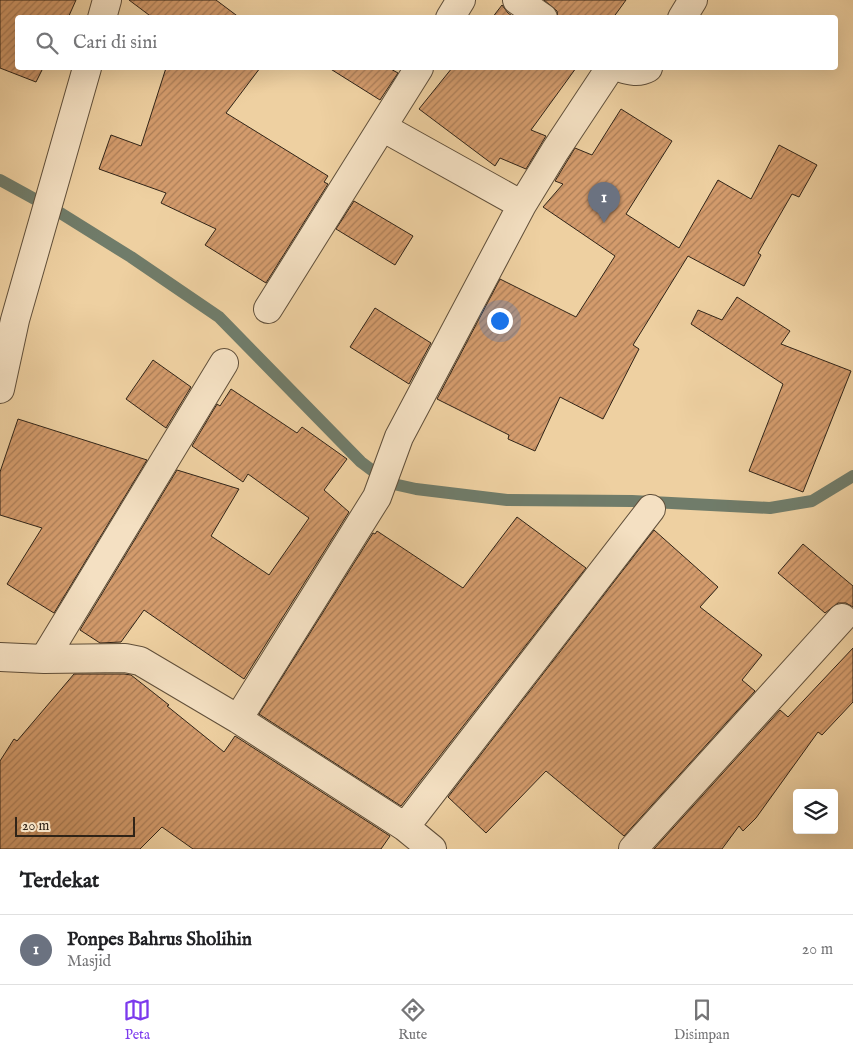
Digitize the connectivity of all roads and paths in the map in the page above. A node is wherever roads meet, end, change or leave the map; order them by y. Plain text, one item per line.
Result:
1 (107, 0) edge
2 (461, 0) edge
3 (517, 0) edge
4 (693, 0) edge
5 (103, 15) edge
6 (452, 15) edge
7 (539, 15) edge
8 (684, 15) edge
9 (86, 70) edge
10 (418, 70) edge
11 (609, 70) edge
12 (628, 70) edge
13 (643, 70) edge
14 (382, 127) junction
15 (522, 205) junction
16 (268, 309) dead end
17 (224, 363) dead end
18 (0, 389) edge
19 (651, 509) dead end
20 (842, 618) dead end
21 (0, 657) edge
22 (44, 659) junction
23 (238, 718) junction
24 (405, 826) junction
25 (432, 849) edge
26 (633, 849) edge

1 - 5 street
2 - 6 street
3 - 7 street
4 - 8 street
9 - 18 street
10 - 14 street
11 - 15 street
12 - 13 street
14 - 15 street
14 - 16 street
15 - 23 street
17 - 22 street
19 - 24 street
20 - 26 street
21 - 22 street
22 - 23 street
23 - 24 street
24 - 25 street

